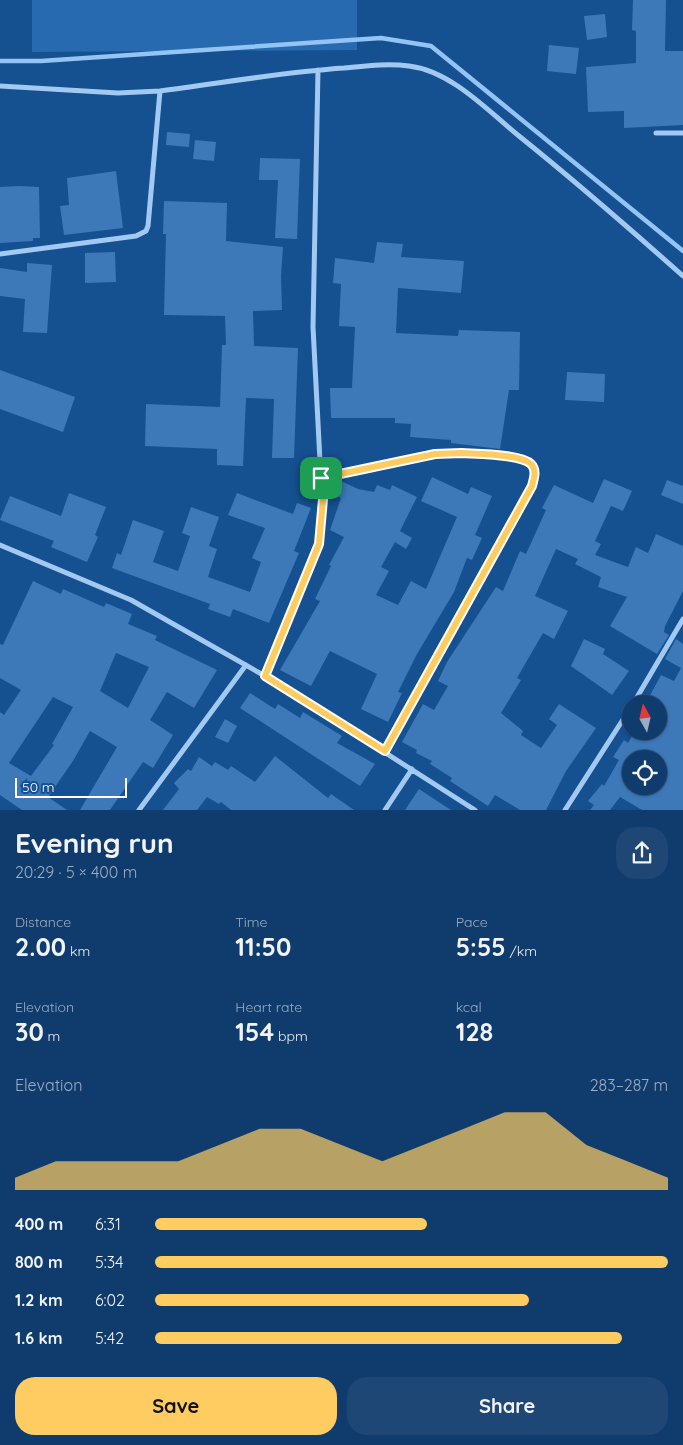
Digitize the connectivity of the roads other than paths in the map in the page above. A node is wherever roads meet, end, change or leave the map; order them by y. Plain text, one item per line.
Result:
1 (318, 70) junction
2 (0, 86) edge
3 (160, 91) junction
4 (656, 132) dead end
5 (683, 133) edge
6 (0, 254) edge
7 (683, 276) edge
8 (321, 478) junction
9 (0, 545) edge
10 (683, 619) edge
11 (246, 665) junction
12 (265, 676) junction
13 (639, 695) edge
14 (622, 721) edge
15 (385, 751) junction
16 (412, 769) junction
17 (138, 810) edge
18 (385, 810) edge
19 (475, 810) edge
20 (565, 810) edge

1 - 3 street
1 - 7 street
1 - 8 street
2 - 3 street
3 - 6 street
4 - 5 street
8 - 12 street
8 - 15 street
9 - 11 street
10 - 13 street
11 - 12 street
11 - 17 street
12 - 15 street
14 - 20 street
15 - 16 street
16 - 18 street
16 - 19 street

